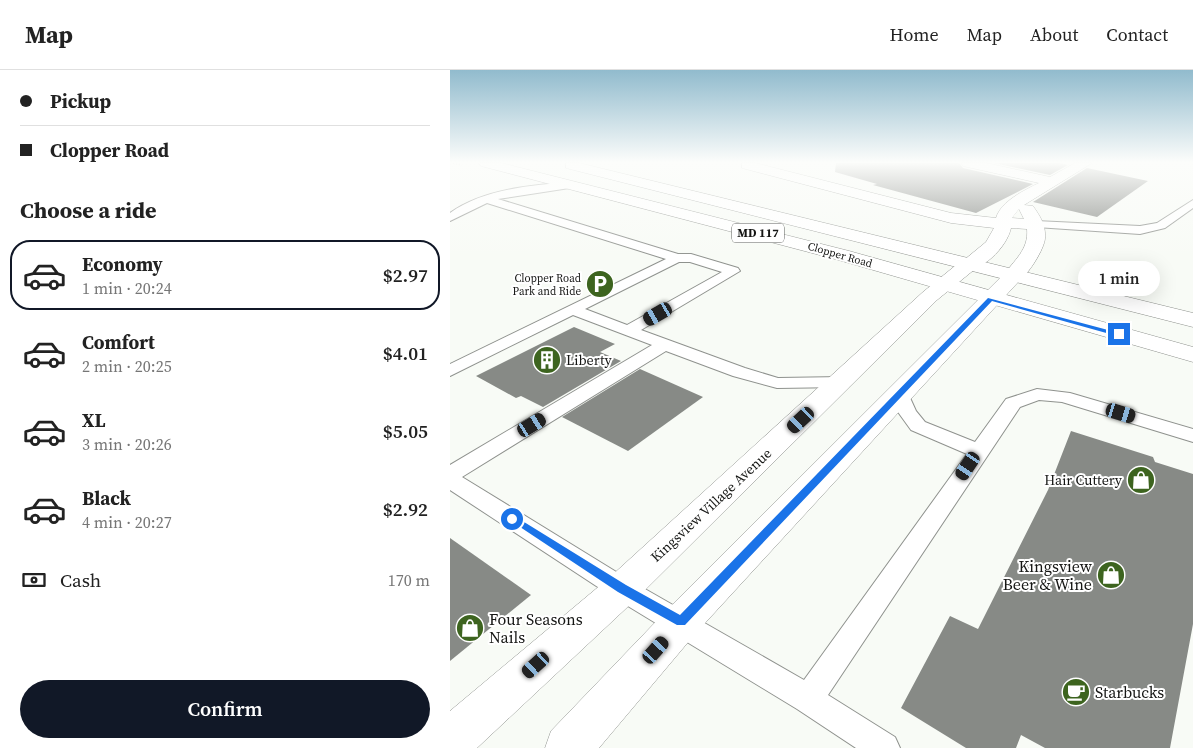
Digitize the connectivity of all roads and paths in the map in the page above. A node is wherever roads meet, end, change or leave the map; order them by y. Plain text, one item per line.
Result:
1 (499, 195) edge
2 (508, 195) edge
3 (609, 195) edge
4 (688, 195) edge
5 (861, 195) edge
6 (1028, 195) edge
7 (1021, 199) junction
8 (490, 200) junction
9 (1193, 203) edge
10 (450, 218) edge
11 (1002, 223) junction
12 (1036, 224) junction
13 (677, 258) junction
14 (968, 265) junction
15 (1013, 276) junction
16 (945, 285) junction
17 (990, 299) junction
18 (573, 310) junction
19 (1193, 320) edge
20 (628, 331) junction
21 (664, 345) junction
22 (1193, 355) edge
23 (450, 371) edge
24 (843, 382) junction
25 (900, 393) junction
26 (1193, 436) edge
27 (979, 451) junction
28 (450, 476) edge
29 (450, 480) edge
30 (622, 589) junction
31 (681, 622) junction
32 (808, 699) junction
33 (450, 741) edge
34 (568, 748) edge
35 (884, 748) edge

1 - 8 lane
2 - 8 lane
3 - 16 street, Clopper Road / MD 117
4 - 14 street, Clopper Road / MD 117
5 - 11 street
6 - 7 street, Kingsview Village Avenue
7 - 11 street, Kingsview Village Avenue
7 - 12 street
8 - 10 lane
8 - 13 lane
9 - 12 lane
11 - 12 street
11 - 14 street, Kingsview Village Avenue
12 - 15 street
13 - 18 lane
13 - 20 lane
14 - 15 street, Clopper Road / MD 117
14 - 16 street, Kingsview Village Avenue
15 - 17 street
15 - 19 street, Clopper Road / MD 117
16 - 17 street, Clopper Road / MD 117
16 - 24 street, Kingsview Village Avenue
17 - 22 street, Clopper Road / MD 117
17 - 25 street
18 - 20 lane
18 - 23 lane
20 - 21 lane
21 - 24 lane
21 - 28 lane
24 - 30 street, Kingsview Village Avenue
25 - 27 lane
25 - 31 street
26 - 27 lane
27 - 32 lane
29 - 30 lane
30 - 31 lane
30 - 33 street, Kingsview Village Avenue
31 - 32 lane
31 - 34 street
32 - 35 lane

